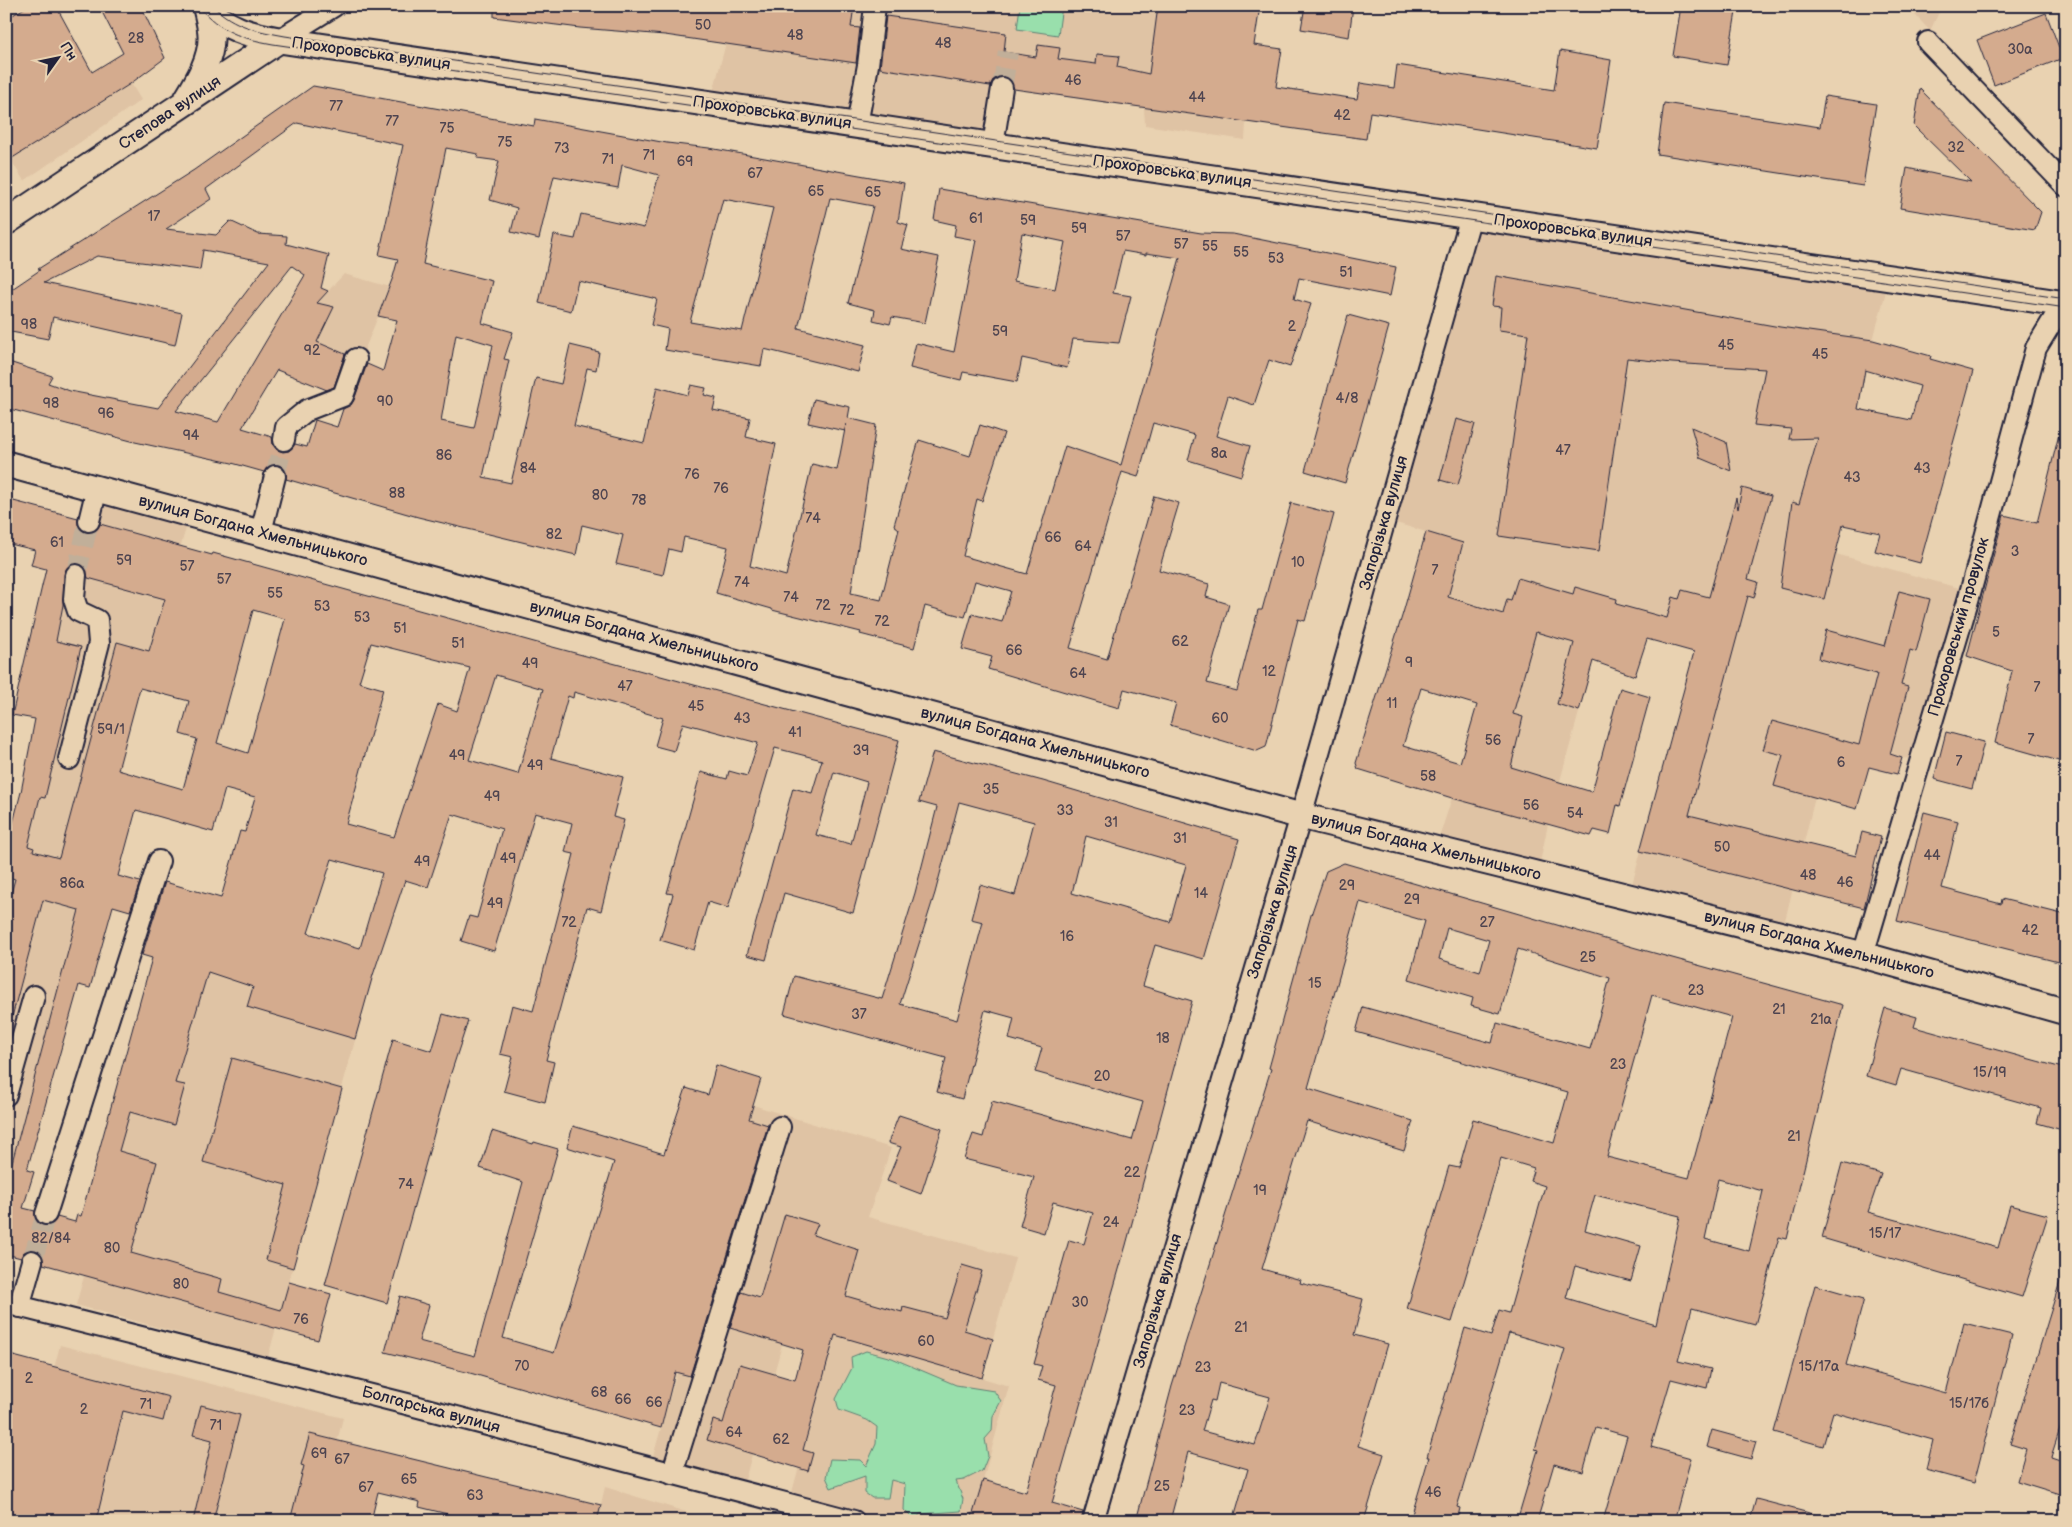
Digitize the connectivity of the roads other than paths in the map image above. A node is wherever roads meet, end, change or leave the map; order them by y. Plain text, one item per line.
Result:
1 (334, 6) edge
2 (875, 6) edge
3 (205, 7) edge
4 (279, 40) junction
5 (1928, 42) dead end
6 (1002, 88) tunnel mouth
7 (184, 103) junction
8 (857, 125) junction
9 (993, 145) junction
10 (2066, 186) edge
11 (1471, 216) junction
12 (6, 222) edge
13 (2065, 302) edge
14 (356, 359) dead end
15 (284, 440) tunnel mouth
16 (6, 464) edge
17 (275, 476) tunnel mouth
18 (97, 488) junction
19 (89, 521) tunnel mouth
20 (261, 532) junction
21 (76, 575) tunnel mouth
22 (69, 759) dead end
23 (1301, 816) junction
24 (158, 861) dead end
25 (1863, 955) junction
26 (34, 996) dead end
27 (2066, 1012) edge
28 (6, 1095) edge
29 (780, 1127) dead end
30 (46, 1214) tunnel mouth
31 (32, 1261) tunnel mouth
32 (13, 1305) edge
33 (672, 1474) junction
34 (854, 1521) edge
35 (1093, 1521) edge

1 - 4 street, Степова вулиця
2 - 8 street
3 - 4 main road, Прохоровська вулиця
3 - 7 main road
4 - 7 main road, Степова вулиця
4 - 8 main road, Прохоровська вулиця
5 - 10 street
6 - 9 street
7 - 12 main road, Степова вулиця
8 - 9 main road, Прохоровська вулиця
9 - 11 main road, Прохоровська вулиця
11 - 13 main road, Прохоровська вулиця
11 - 23 street, Запорізька вулиця
13 - 25 street, Прохоровський провулок
14 - 15 street
16 - 18 main road, вулиця Богдана Хмельницького
17 - 20 street
18 - 19 street
18 - 20 main road, вулиця Богдана Хмельницького
20 - 23 main road, вулиця Богдана Хмельницького
21 - 22 street
23 - 25 main road, вулиця Богдана Хмельницького
23 - 35 street, Запорізька вулиця
24 - 30 street
25 - 27 main road, вулиця Богдана Хмельницького
26 - 28 street
29 - 33 street
31 - 32 street
32 - 33 street, Болгарська вулиця
33 - 34 street, Болгарська вулиця

